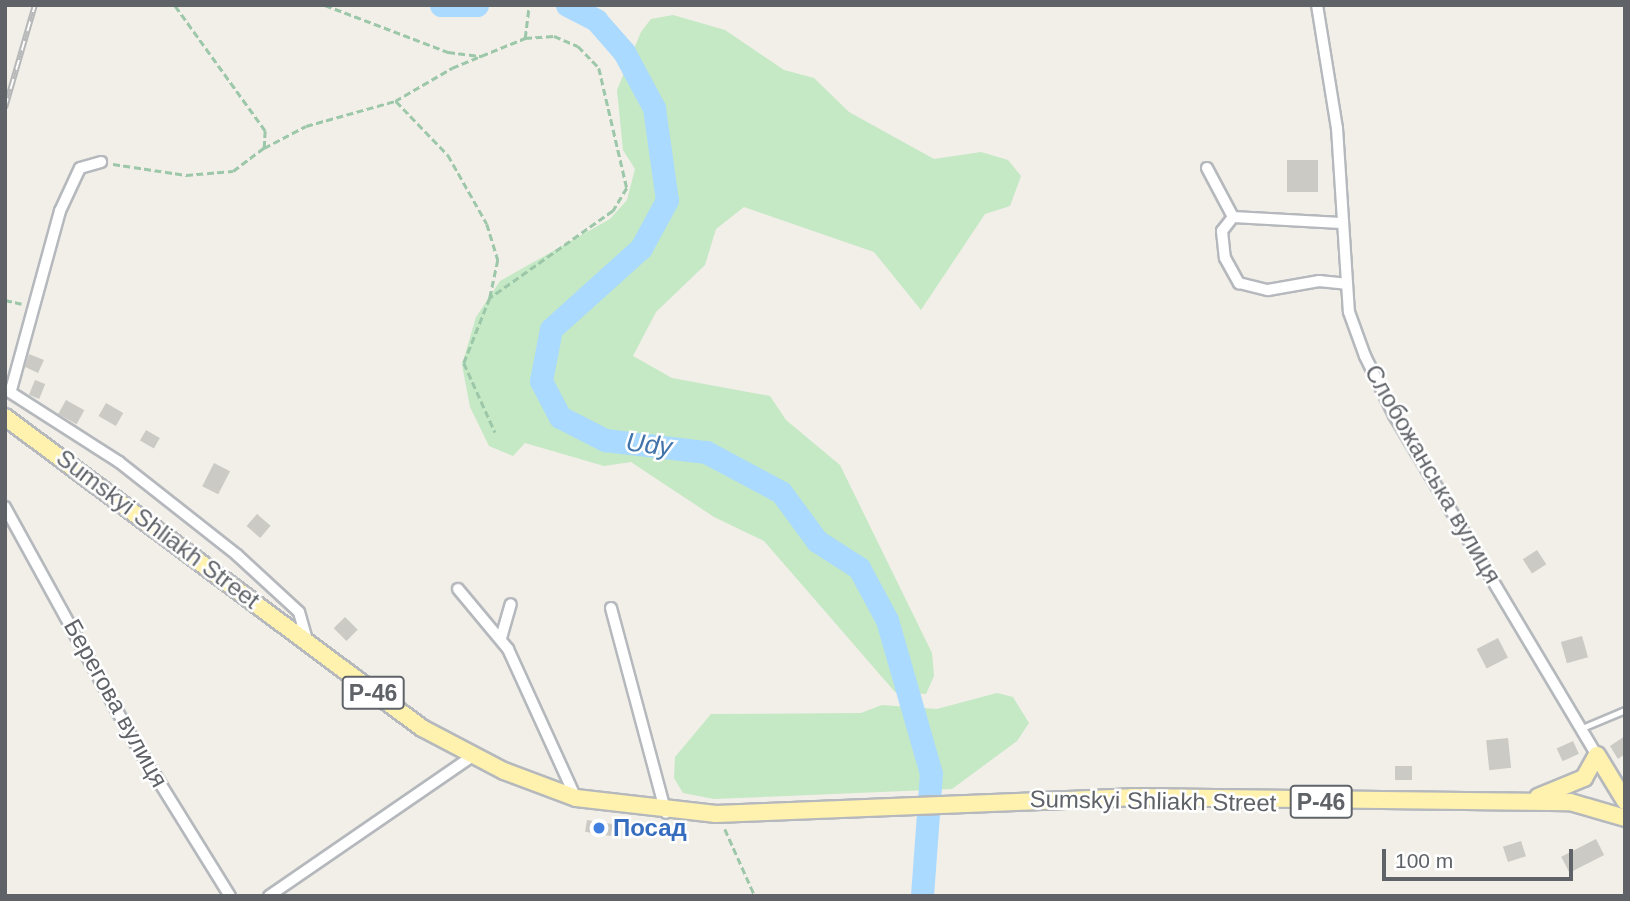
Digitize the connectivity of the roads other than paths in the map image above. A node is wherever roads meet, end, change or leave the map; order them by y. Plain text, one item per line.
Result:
1 (1317, 5) edge
2 (101, 162) road end
3 (1207, 168) dead end
4 (1233, 217) junction
5 (1341, 223) junction
6 (1346, 285) junction
7 (8, 390) edge
8 (5, 417) edge
9 (5, 507) edge
10 (458, 589) dead end
11 (511, 604) dead end
12 (611, 608) dead end
13 (501, 638) junction
14 (308, 643) junction
15 (1625, 710) edge
16 (1583, 728) junction
17 (1597, 754) junction
18 (471, 757) junction
19 (576, 799) junction
20 (1529, 801) junction
21 (1625, 801) edge
22 (666, 813) junction
23 (1625, 818) edge
24 (230, 896) edge
25 (269, 896) edge

1 - 5 street, Слобожанська вулиця
2 - 7 street
3 - 4 street
4 - 5 street
4 - 6 street
5 - 6 street, Слобожанська вулиця
6 - 16 street, Слобожанська вулиця
7 - 14 street, Sumskyi Shliakh Street
8 - 14 main road, Sumskyi Shliakh Street / Р-46
9 - 24 street, Берегова вулиця
10 - 13 street
11 - 13 street
12 - 22 street
13 - 19 street
14 - 18 main road, Sumskyi Shliakh Street / Р-46
15 - 16 lane
16 - 17 street, Слобожанська вулиця
17 - 20 main road
17 - 21 main road
18 - 19 main road, Sumskyi Shliakh Street / Р-46
18 - 25 street
19 - 22 main road, Sumskyi Shliakh Street / Р-46
20 - 22 main road, Sumskyi Shliakh Street / Р-46
20 - 23 main road, Sumskyi Shliakh Street / Р-46

